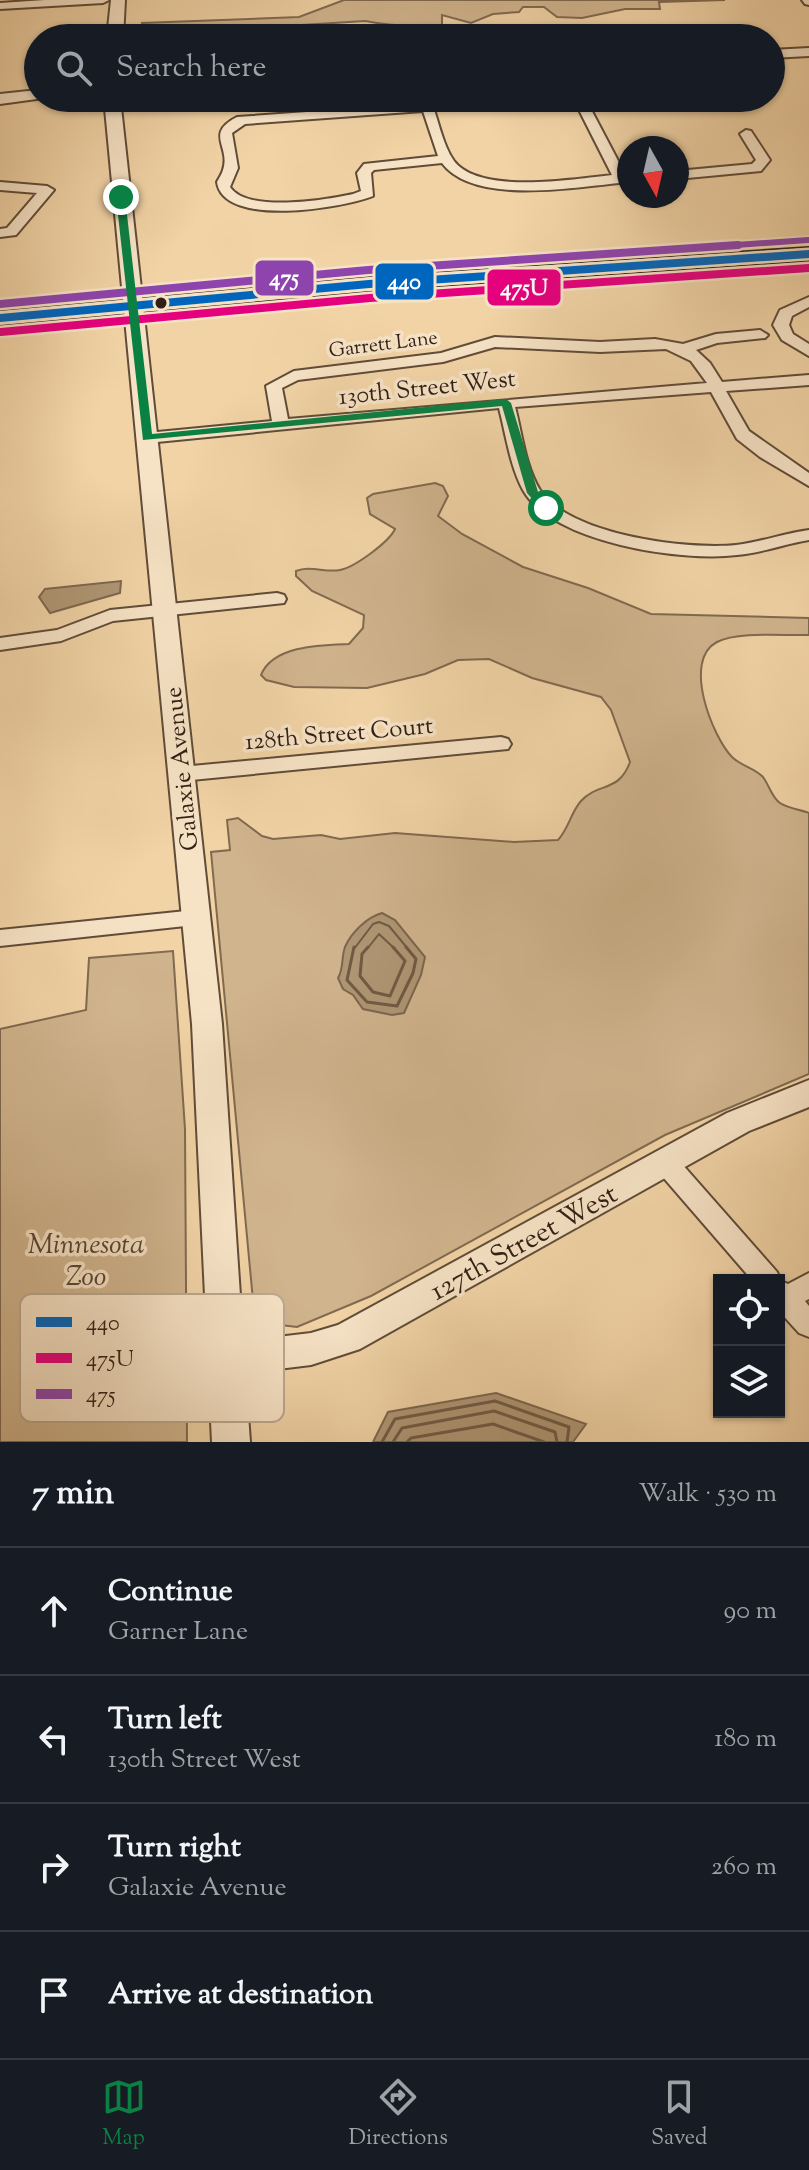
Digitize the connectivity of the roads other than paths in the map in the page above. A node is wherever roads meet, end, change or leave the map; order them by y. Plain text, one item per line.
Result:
1 (103, 0) edge
2 (118, 0) edge
3 (0, 6) edge
4 (116, 24) edge
5 (809, 52) edge
6 (785, 53) edge
7 (24, 96) edge
8 (0, 99) edge
9 (113, 112) edge
10 (312, 112) edge
11 (429, 112) edge
12 (587, 112) edge
13 (746, 134) dead end
14 (447, 159) junction
15 (617, 166) edge
16 (689, 174) edge
17 (617, 178) edge
18 (7, 187) edge
19 (0, 198) edge
20 (0, 233) edge
21 (809, 239) edge
22 (809, 254) edge
23 (132, 297) junction
24 (809, 301) edge
25 (0, 302) edge
26 (0, 318) edge
27 (760, 335) dead end
28 (683, 349) junction
29 (809, 351) edge
30 (809, 380) edge
31 (716, 386) junction
32 (506, 403) junction
33 (281, 427) junction
34 (147, 438) junction
35 (809, 481) edge
36 (809, 535) edge
37 (277, 599) dead end
38 (166, 609) junction
39 (0, 644) edge
40 (501, 744) dead end
41 (181, 774) junction
42 (196, 918) junction
43 (0, 938) edge
44 (809, 1093) edge
45 (665, 1162) junction
46 (763, 1274) edge
47 (809, 1285) edge
48 (785, 1289) edge
49 (224, 1294) edge
50 (785, 1299) edge
51 (809, 1325) edge
52 (284, 1352) edge
53 (230, 1422) edge
54 (231, 1442) edge

1 - 3 street
2 - 4 street
5 - 6 street
7 - 8 street
9 - 23 street, Galaxie Avenue
10 - 14 street
11 - 14 street
12 - 15 street
13 - 16 street
14 - 17 street
18 - 19 street
18 - 20 street
21 - 23 main road
22 - 23 main road
23 - 25 main road
23 - 26 main road
23 - 34 street, Galaxie Avenue
24 - 29 street
27 - 28 street
28 - 31 street
28 - 33 street, Garrett Lane
30 - 31 street, 130th Street West
31 - 32 street, 130th Street West
31 - 35 street
32 - 33 street, 130th Street West
32 - 36 street
33 - 34 street, 130th Street West
34 - 38 street, Galaxie Avenue
37 - 38 street
38 - 39 street
38 - 41 street, Galaxie Avenue
40 - 41 street, 128th Street Court
41 - 42 street, Galaxie Avenue
42 - 43 street
42 - 49 street, Galaxie Avenue
44 - 45 street, 127th Street West
45 - 46 street
45 - 52 street, 127th Street West
47 - 48 street
50 - 51 street
53 - 54 street, Galaxie Avenue

